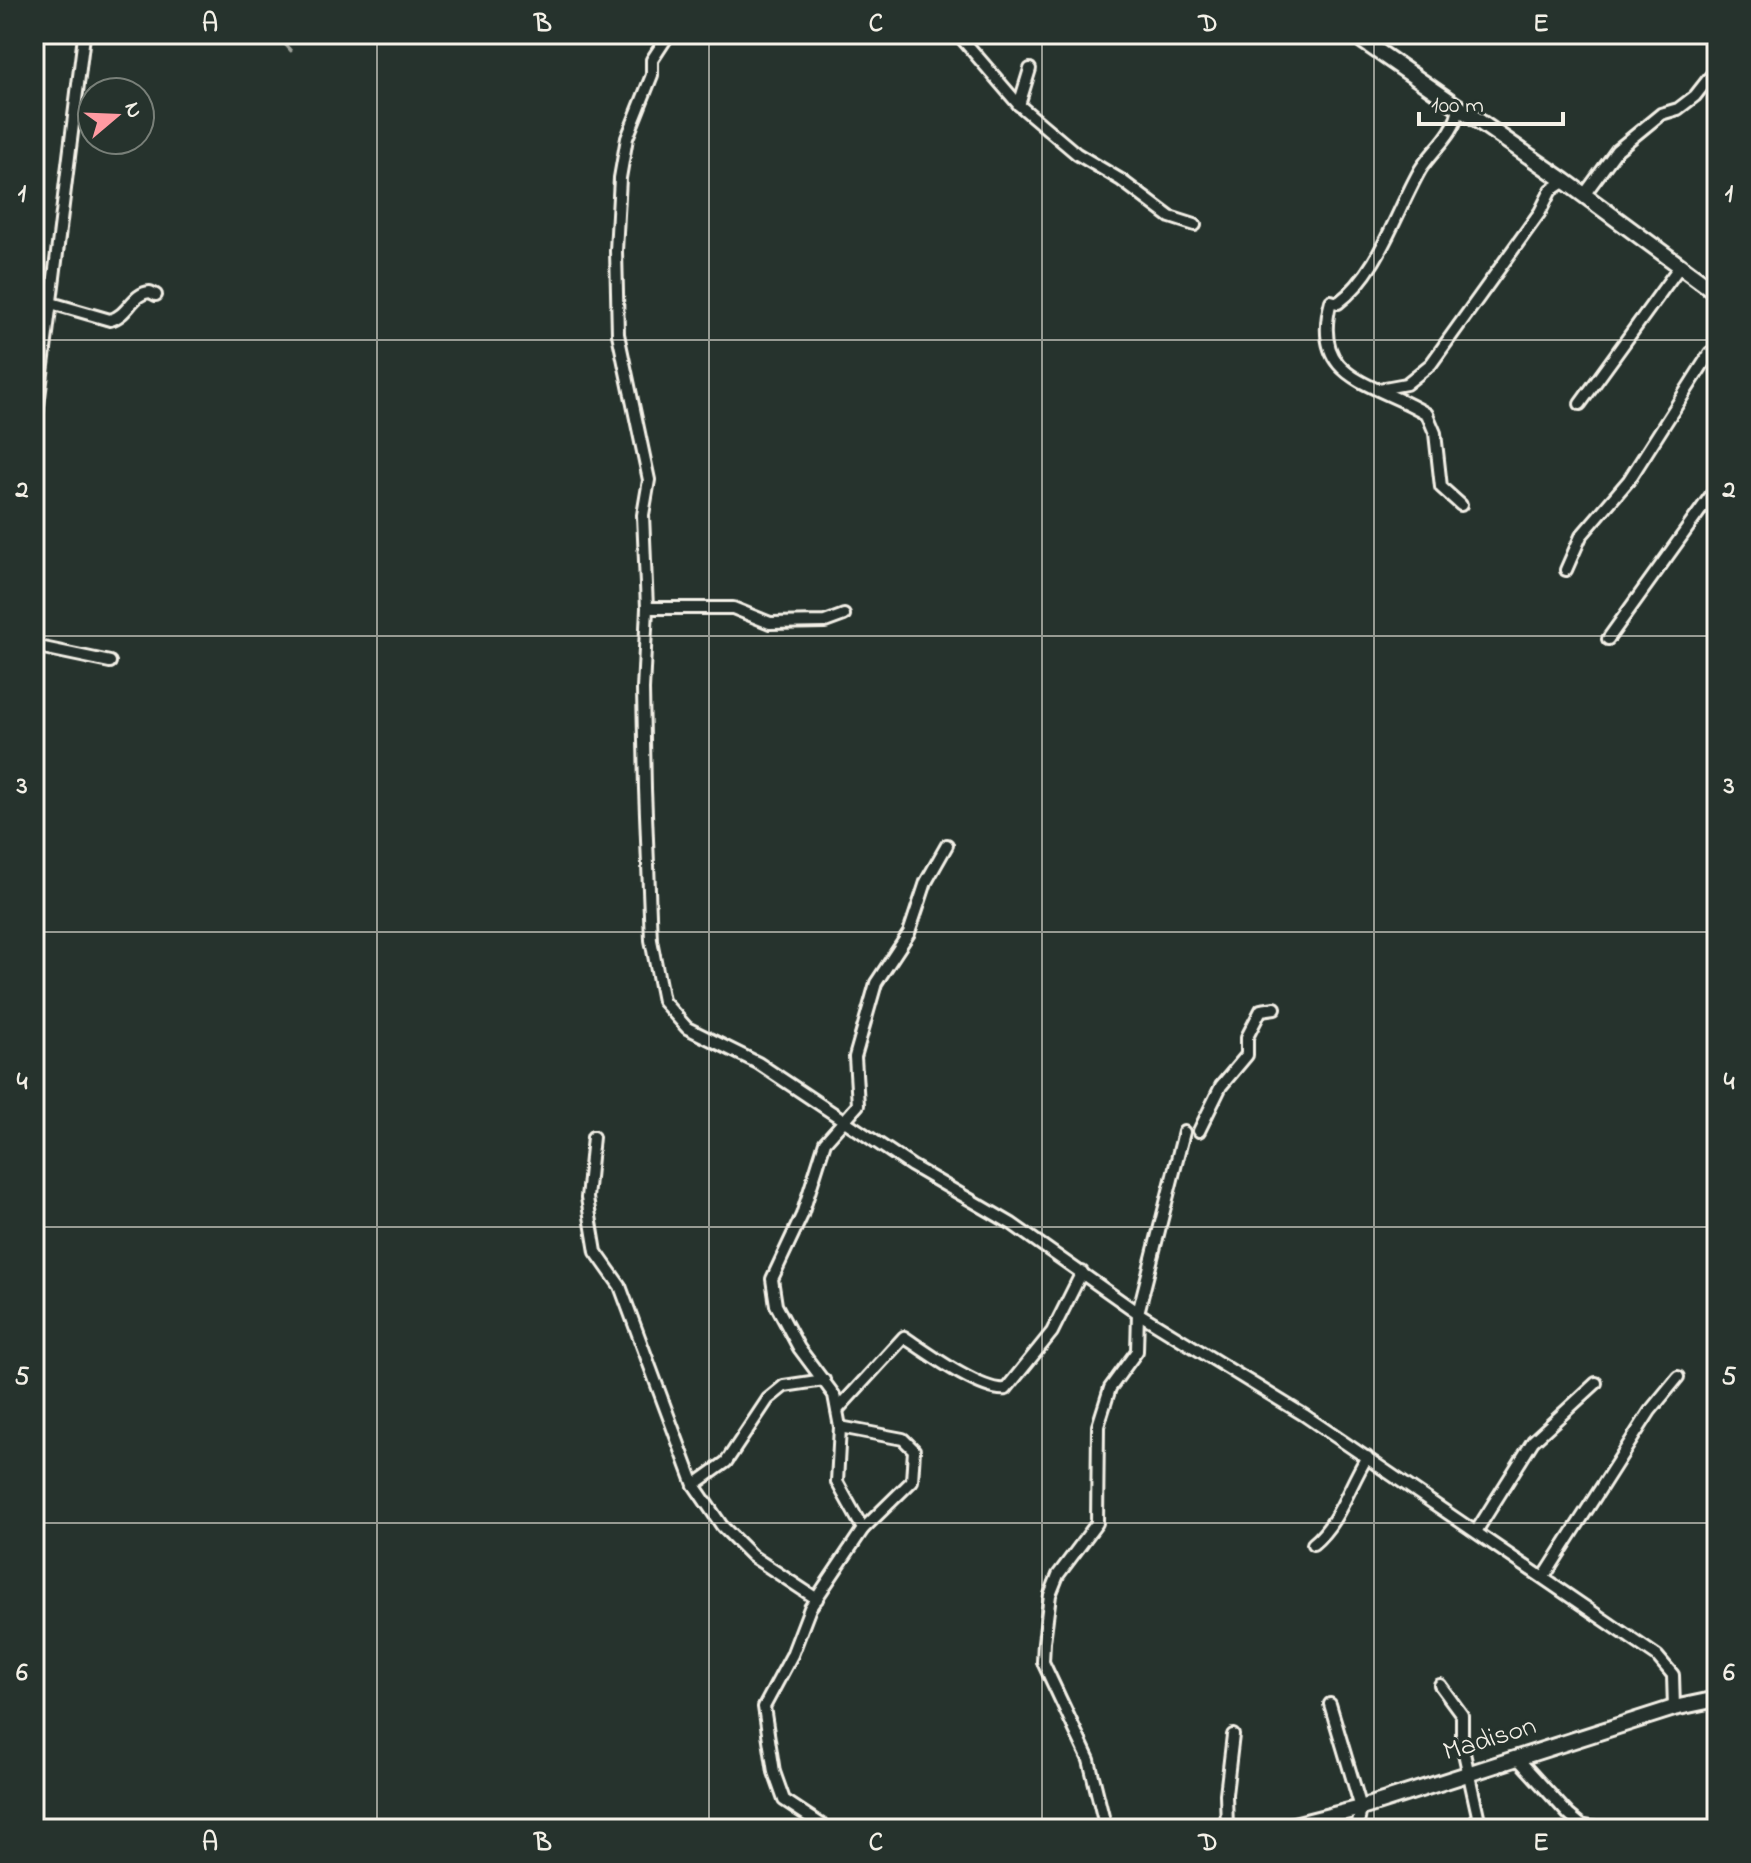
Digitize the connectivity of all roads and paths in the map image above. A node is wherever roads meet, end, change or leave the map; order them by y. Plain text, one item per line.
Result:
1 (669, 34) edge
2 (958, 34) edge
3 (1353, 34) edge
4 (84, 36) dead end
5 (1717, 68) edge
6 (1030, 69) dead end
7 (1019, 105) junction
8 (1459, 107) junction
9 (1565, 181) junction
10 (1584, 195) junction
11 (1195, 225) dead end
12 (1680, 266) junction
13 (1717, 293) edge
14 (156, 295) dead end
15 (51, 303) junction
16 (1717, 348) edge
17 (1379, 389) junction
18 (1580, 404) dead end
19 (34, 438) edge
20 (1717, 487) edge
21 (1461, 505) dead end
22 (1566, 570) dead end
23 (647, 608) junction
24 (844, 615) dead end
25 (1608, 639) dead end
26 (34, 646) edge
27 (110, 662) dead end
28 (947, 845) dead end
29 (1275, 1008) dead end
30 (843, 1121) junction
31 (1199, 1131) dead end
32 (1184, 1132) dead end
33 (593, 1137) dead end
34 (1082, 1272) junction
35 (1138, 1313) junction
36 (1678, 1377) dead end
37 (824, 1380) junction
38 (1596, 1383) dead end
39 (837, 1410) junction
40 (840, 1427) junction
41 (1367, 1457) junction
42 (694, 1485) junction
43 (863, 1529) junction
44 (1477, 1530) junction
45 (1313, 1544) dead end
46 (1544, 1577) junction
47 (817, 1599) junction
48 (1440, 1685) dead end
49 (1717, 1699) edge
50 (1330, 1704) dead end
51 (1674, 1708) junction
52 (1233, 1735) dead end
53 (1519, 1760) junction
54 (1469, 1774) junction
55 (1361, 1808) junction
56 (828, 1829) edge
57 (1106, 1829) edge
58 (1227, 1829) edge
59 (1278, 1829) edge
60 (1357, 1829) edge
61 (1481, 1829) edge
62 (1603, 1829) edge

1 - 23 street
2 - 7 street
3 - 8 street
4 - 15 street
5 - 10 street
6 - 7 street
7 - 11 street
8 - 9 street
8 - 17 street
9 - 10 street
9 - 17 street
10 - 12 street
12 - 13 street
12 - 18 street
14 - 15 street
15 - 19 street
16 - 22 street
17 - 21 street
20 - 25 street
23 - 24 street
23 - 30 street
26 - 27 street
28 - 30 street
29 - 31 street
30 - 34 street
30 - 37 street
32 - 35 street
33 - 42 street
34 - 35 street
34 - 39 street
35 - 41 street
35 - 57 street
36 - 46 street
37 - 39 street
37 - 42 street
38 - 44 street
39 - 40 street
40 - 43 street
40 - 43 street
41 - 44 street
41 - 45 street
42 - 47 street
43 - 47 street
44 - 46 street
46 - 51 street
47 - 56 street
48 - 54 street
49 - 51 street, Madison
50 - 55 street
51 - 53 street, Madison
52 - 58 street
53 - 54 street, Madison
53 - 62 street
54 - 55 street, Madison
54 - 61 street
55 - 59 street, Madison
55 - 60 street

